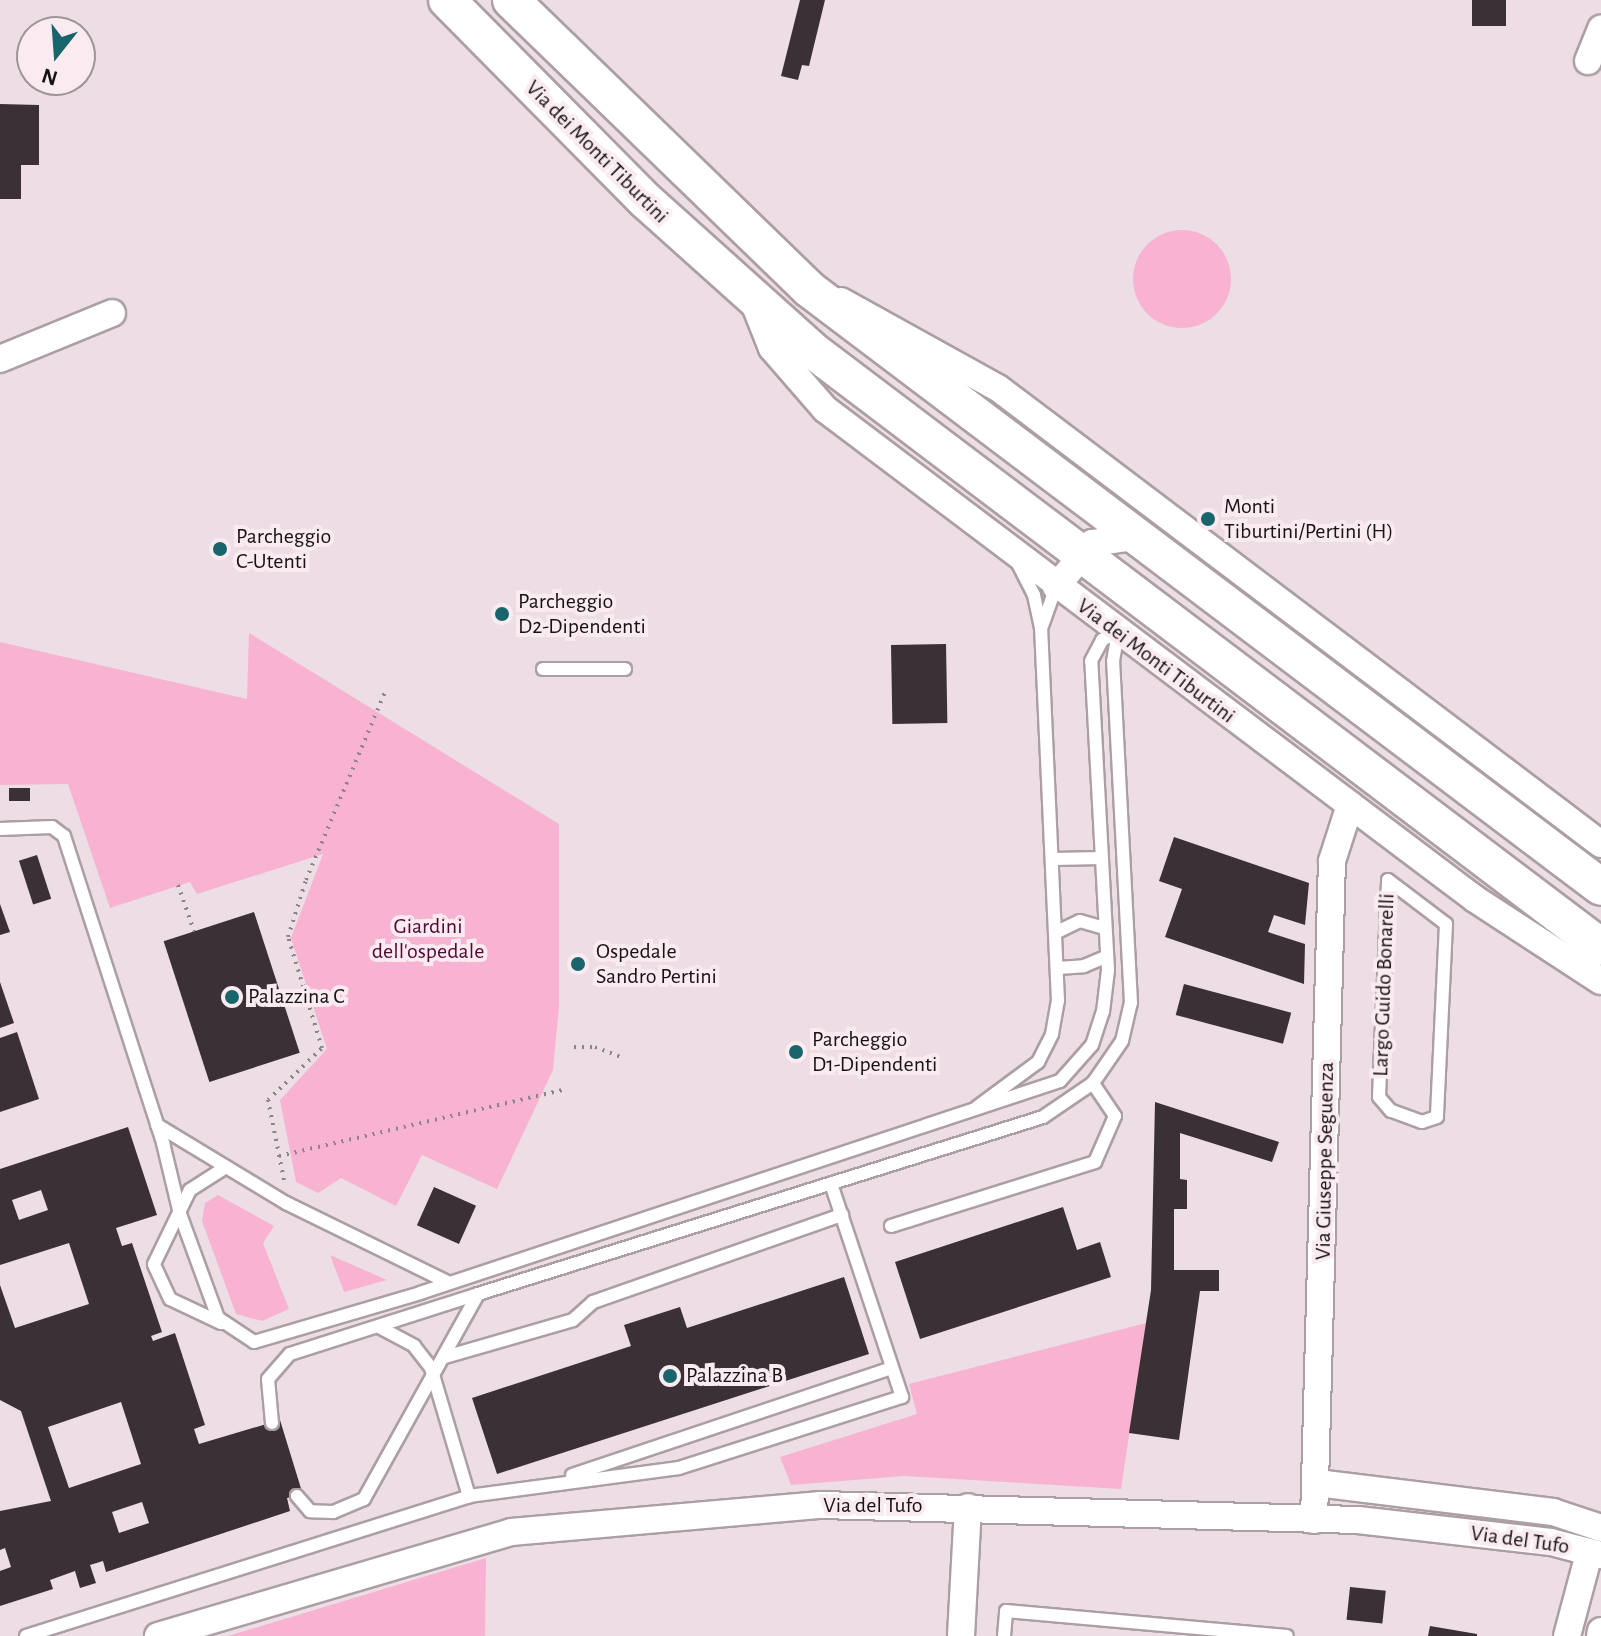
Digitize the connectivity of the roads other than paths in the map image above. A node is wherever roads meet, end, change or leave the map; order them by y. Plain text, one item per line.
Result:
1 (447, 0) edge
2 (511, 0) edge
3 (1601, 29) edge
4 (1588, 61) dead end
5 (809, 289) junction
6 (752, 299) junction
7 (112, 313) dead end
8 (0, 359) edge
9 (1134, 537) junction
10 (1012, 554) junction
11 (1079, 556) junction
12 (1056, 587) junction
13 (1041, 628) junction
14 (1118, 632) junction
15 (543, 669) dead end
16 (625, 669) dead end
17 (1350, 805) junction
18 (0, 829) edge
19 (1601, 844) edge
20 (1102, 858) junction
21 (1053, 859) junction
22 (1601, 887) edge
23 (1105, 928) junction
24 (1057, 932) junction
25 (1601, 947) edge
26 (1107, 956) junction
27 (1058, 968) junction
28 (1601, 981) edge
29 (1093, 1083) junction
30 (968, 1114) junction
31 (1437, 1117) joint
32 (157, 1125) junction
33 (226, 1167) junction
34 (831, 1184) junction
35 (180, 1214) junction
36 (842, 1215) junction
37 (891, 1226) dead end
38 (447, 1282) junction
39 (478, 1294) junction
40 (224, 1324) junction
41 (379, 1327) junction
42 (445, 1357) junction
43 (892, 1368) junction
44 (435, 1379) junction
45 (272, 1423) dead end
46 (550, 1483) junction
47 (1317, 1483) junction
48 (297, 1496) dead end
49 (469, 1496) junction
50 (968, 1507) junction
51 (1314, 1520) junction
52 (1601, 1528) edge
53 (1595, 1554) edge
54 (26, 1636) edge
55 (158, 1636) edge
56 (961, 1636) edge
57 (1004, 1636) edge
58 (1287, 1636) edge
59 (1567, 1636) edge

1 - 6 main road, Via dei Monti Tiburtini
2 - 5 main road, Via dei Monti Tiburtini
3 - 4 street
5 - 9 main road, Via dei Monti Tiburtini
5 - 19 street, Via dei Monti Tiburtini
6 - 10 street, Via dei Monti Tiburtini
6 - 11 main road, Via dei Monti Tiburtini
7 - 8 street
9 - 11 street
9 - 22 main road, Via dei Monti Tiburtini
10 - 12 street, Via dei Monti Tiburtini
10 - 13 lane
11 - 12 street
11 - 25 main road, Via dei Monti Tiburtini
12 - 13 lane
12 - 14 street, Via dei Monti Tiburtini
13 - 21 lane
14 - 17 street, Via dei Monti Tiburtini
14 - 20 lane
14 - 29 lane
15 - 16 lane
17 - 28 street, Via dei Monti Tiburtini
17 - 47 street, Via Giuseppe Seguenza
18 - 32 lane
20 - 21 lane
20 - 23 lane
21 - 24 lane
23 - 24 lane
23 - 26 lane
24 - 27 lane
26 - 27 lane
26 - 30 lane
27 - 30 lane
29 - 34 lane
29 - 37 lane
30 - 38 lane
31 - 31 lane, Largo Guido Bonarelli
32 - 33 lane
32 - 35 lane
33 - 35 lane
33 - 38 lane
34 - 36 lane
34 - 39 lane
35 - 40 lane
35 - 40 lane
36 - 42 lane
36 - 43 lane
38 - 40 lane
39 - 41 lane
39 - 42 lane
41 - 44 lane
41 - 45 lane
42 - 44 lane
43 - 46 lane
43 - 46 lane
44 - 48 lane
44 - 49 lane
46 - 49 lane
47 - 51 street, Via Giuseppe Seguenza
47 - 52 street, Via del Tufo
49 - 54 lane
50 - 51 street, Via del Tufo
50 - 55 street, Via del Tufo
50 - 56 street
51 - 53 street, Via del Tufo
53 - 59 street
57 - 58 lane

